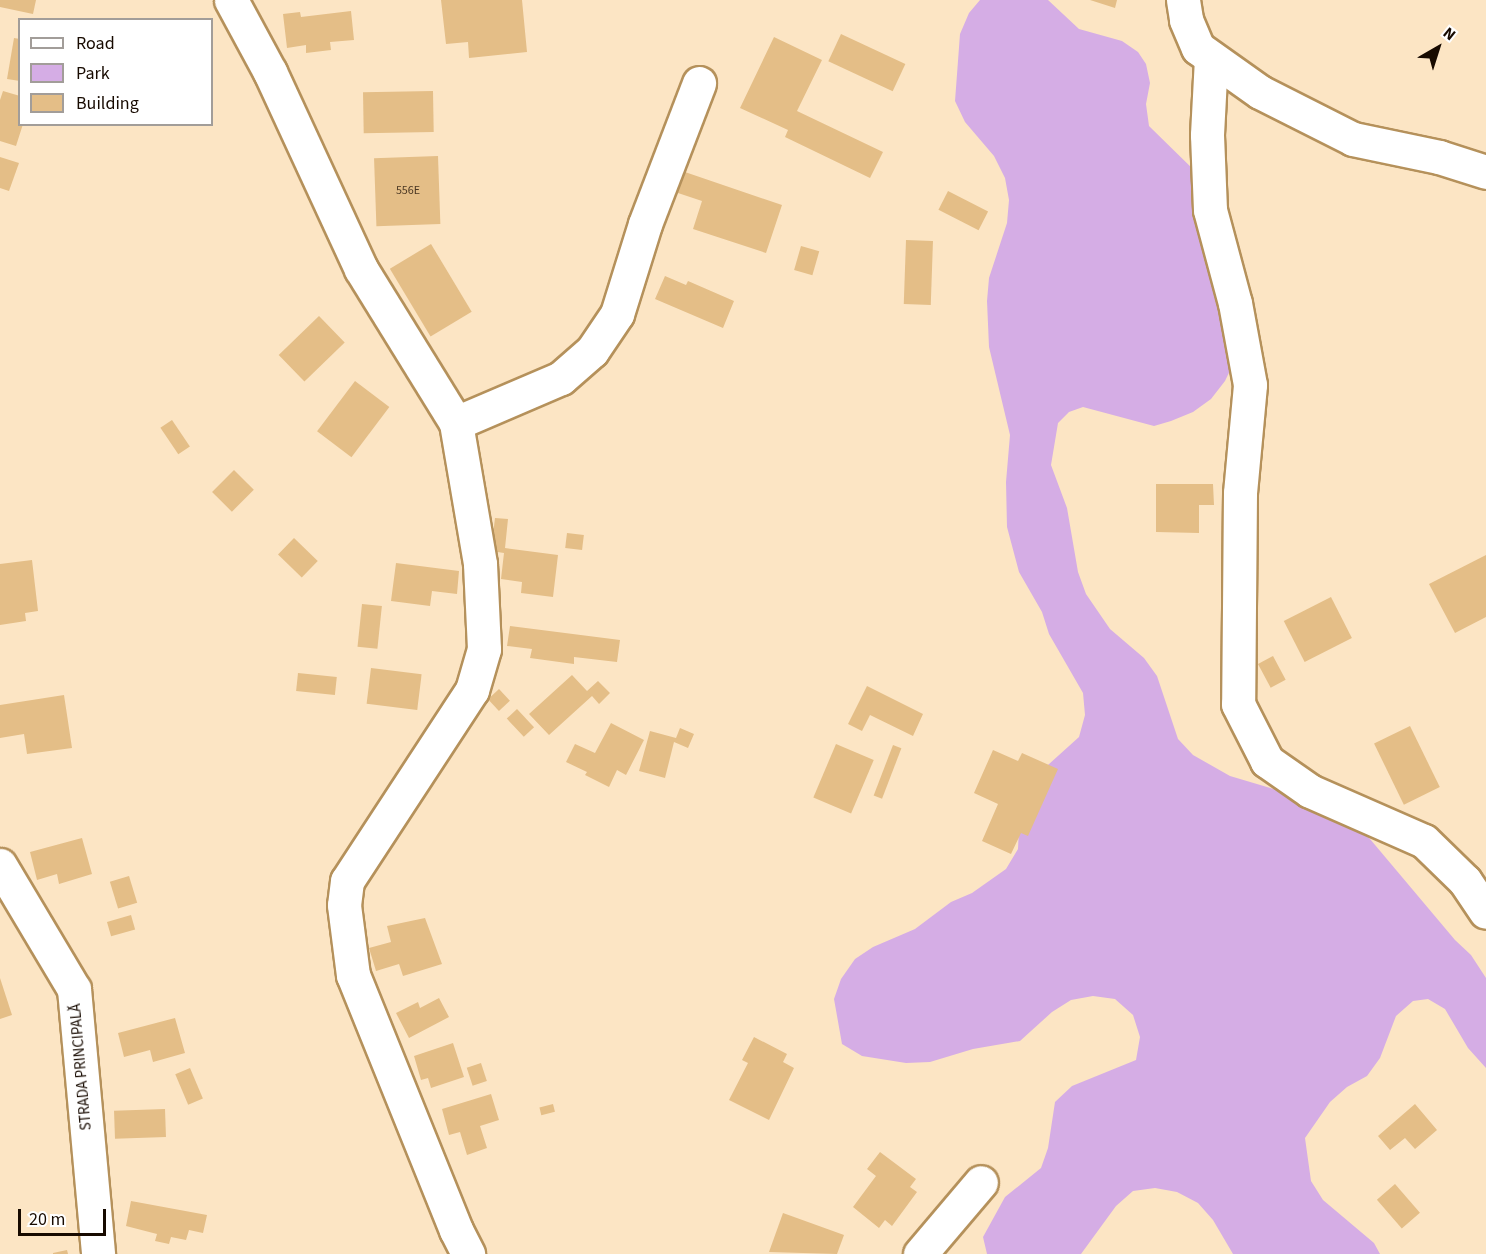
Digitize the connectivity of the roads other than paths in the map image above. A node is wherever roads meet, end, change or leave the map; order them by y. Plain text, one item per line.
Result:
1 (231, 0) edge
2 (1183, 0) edge
3 (1211, 58) junction
4 (699, 83) dead end
5 (1486, 172) edge
6 (456, 423) junction
7 (0, 865) edge
8 (1486, 912) edge
9 (981, 1182) dead end
10 (98, 1254) edge
11 (468, 1254) edge
12 (920, 1254) edge

1 - 6 street
2 - 3 street
3 - 5 street
3 - 8 street
4 - 6 street
6 - 11 street
7 - 10 street, STRADA PRINCIPALĂ
9 - 12 street

